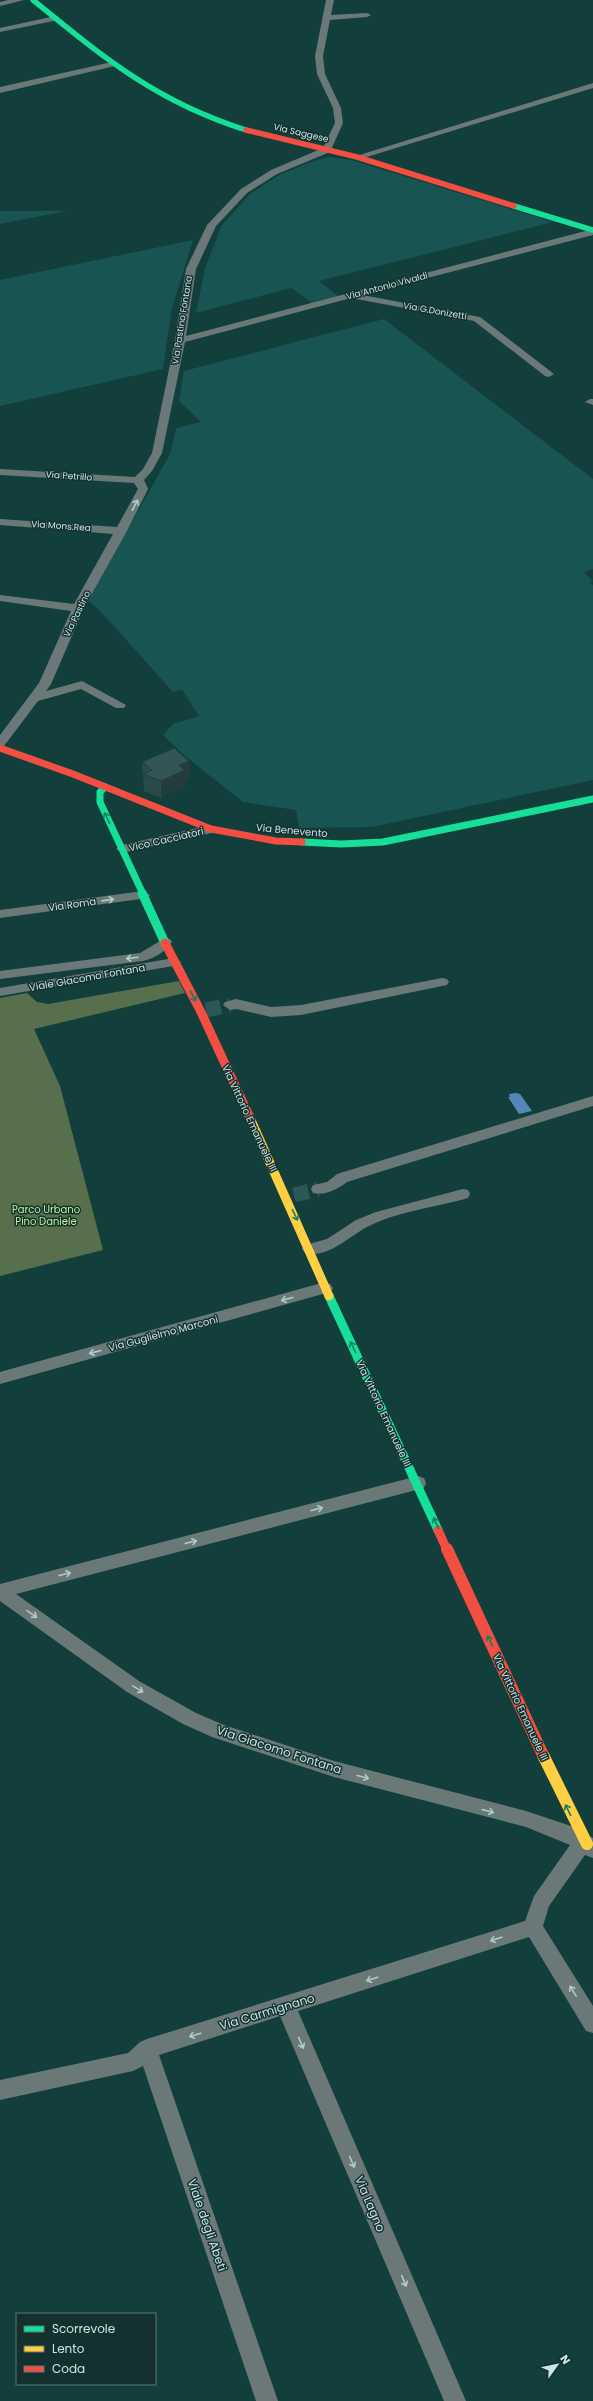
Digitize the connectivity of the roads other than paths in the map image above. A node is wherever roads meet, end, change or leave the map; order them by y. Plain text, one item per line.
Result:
1 (20, 0) edge
2 (33, 0) edge
3 (330, 0) edge
4 (0, 4) edge
5 (366, 15) dead end
6 (55, 18) junction
7 (325, 18) junction
8 (0, 30) edge
9 (112, 64) junction
10 (593, 85) edge
11 (0, 90) edge
12 (327, 150) junction
13 (357, 157) junction
14 (593, 231) edge
15 (350, 296) junction
16 (180, 340) junction
17 (549, 374) dead end
18 (0, 472) edge
19 (138, 480) junction
20 (0, 522) edge
21 (122, 531) junction
22 (0, 598) edge
23 (78, 608) junction
24 (35, 698) junction
25 (120, 705) dead end
26 (0, 743) edge
27 (0, 748) edge
28 (105, 787) junction
29 (593, 799) edge
30 (211, 829) junction
31 (122, 850) junction
32 (143, 895) junction
33 (0, 914) edge
34 (165, 942) junction
35 (174, 962) junction
36 (0, 975) edge
37 (442, 982) dead end
38 (0, 992) edge
39 (230, 1005) tunnel mouth
40 (593, 1101) edge
41 (318, 1189) tunnel mouth
42 (462, 1194) dead end
43 (310, 1249) junction
44 (325, 1288) junction
45 (0, 1378) edge
46 (418, 1484) junction
47 (0, 1591) edge
48 (591, 1846) edge
49 (533, 1927) junction
50 (286, 2007) junction
51 (593, 2024) edge
52 (147, 2049) junction
53 (0, 2090) edge
54 (267, 2401) edge
55 (455, 2401) edge

1 - 4 street
2 - 6 main road, Via Saggese
3 - 7 street
5 - 7 street
6 - 8 street
6 - 9 main road, Via Saggese
7 - 12 street
9 - 11 street
9 - 12 main road, Via Saggese
10 - 13 street
12 - 13 main road, Via Saggese
12 - 16 street, Via Pastino Fontana
13 - 14 main road, Via Saggese
14 - 15 street, Via Antonio Vivaldi
15 - 16 street, Via Antonio Vivaldi
15 - 17 street, Via G.Donizetti
16 - 19 street, Via Pastino Fontana
18 - 19 street, Via Petrillo
21 -> 19 street, Via Pastino
20 - 21 street, Via Mons.Rea
21 - 23 street, Via Pastino
22 - 23 street
23 - 24 street, Via Pastino
24 - 25 street
24 - 26 street, Via Pastino
27 - 28 main road, Via Benevento
28 - 30 main road, Via Benevento
31 -> 28 main road, Via Vittorio Emanuele III
29 - 30 main road, Via Benevento
30 - 31 street, Vico Cacciatori
31 - 32 main road, Via Vittorio Emanuele III
33 -> 32 street, Via Roma
32 - 34 main road, Via Vittorio Emanuele III
34 - 35 main road, Via Vittorio Emanuele III
34 -> 36 street
35 - 38 street, Viale Giacomo Fontana
35 -> 43 main road, Via Vittorio Emanuele III
37 - 39 street
40 - 41 street
42 - 43 street
43 - 44 main road, Via Vittorio Emanuele III
44 -> 45 street, Via Guglielmo Marconi
46 -> 44 main road, Via Vittorio Emanuele III
47 -> 46 street
48 -> 46 main road, Via Vittorio Emanuele III
47 -> 48 street, Via Giacomo Fontana
48 - 49 street
49 -> 50 street, Via Carmignano
51 -> 49 street
50 -> 52 street, Via Carmignano
50 -> 55 street, Via Lagno
52 - 53 street, Via Carmignano
52 - 54 street, Viale degli Abeti

